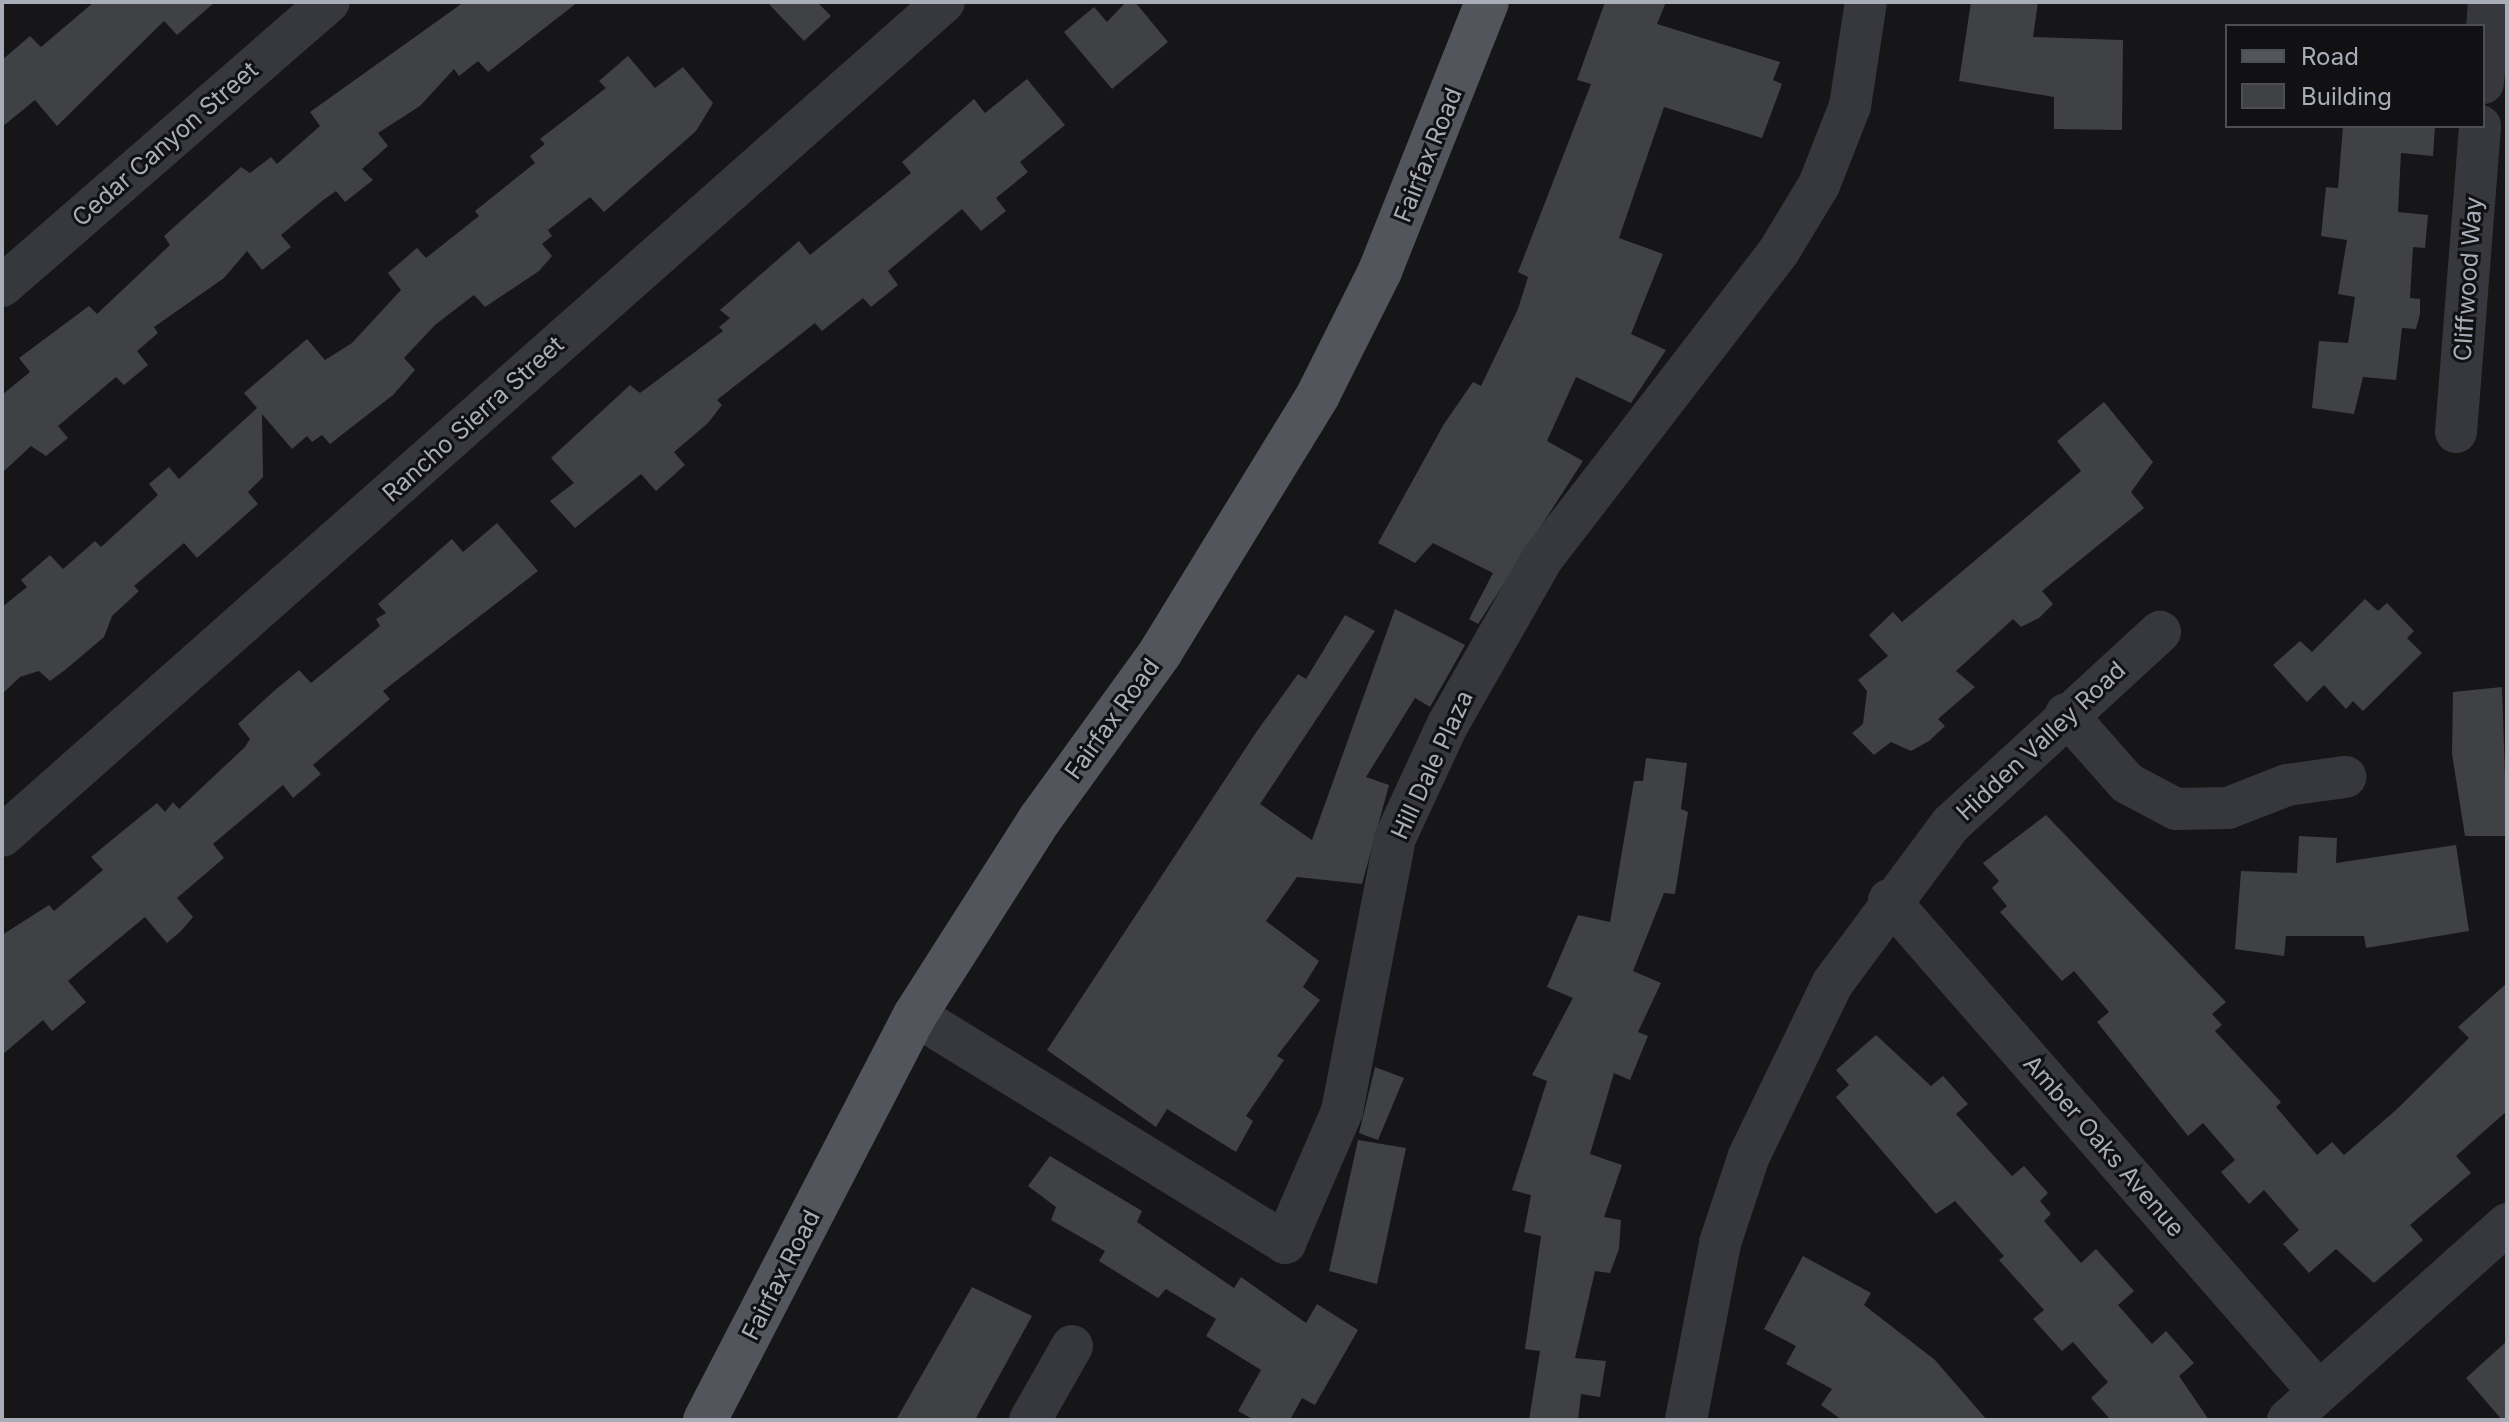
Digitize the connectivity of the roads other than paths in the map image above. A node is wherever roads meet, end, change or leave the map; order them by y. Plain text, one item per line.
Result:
1 (329, 2) edge
2 (944, 2) edge
3 (1487, 2) edge
4 (1866, 2) edge
5 (2495, 15) edge
6 (2485, 72) edge
7 (2480, 128) edge
8 (2, 286) edge
9 (2456, 432) dead end
10 (2160, 632) dead end
11 (2066, 714) junction
12 (2345, 777) dead end
13 (2, 836) edge
14 (1889, 900) junction
15 (915, 1015) junction
16 (2507, 1224) edge
17 (1072, 1346) dead end
18 (2319, 1392) junction
19 (705, 1420) edge
20 (1030, 1420) edge
21 (1686, 1420) edge
22 (2288, 1420) edge

1 - 8 street, Cedar Canyon Street
2 - 13 street, Rancho Sierra Street
3 - 15 main road, Fairfax Road
4 - 15 street, Hill Dale Plaza
5 - 6 street
7 - 9 street, Cliffwood Way
10 - 11 street, Hidden Valley Road
11 - 12 street
11 - 14 street, Hidden Valley Road
14 - 18 street, Amber Oaks Avenue
14 - 21 street, Hidden Valley Road
15 - 19 main road, Fairfax Road
16 - 18 street
17 - 20 street
18 - 22 street

